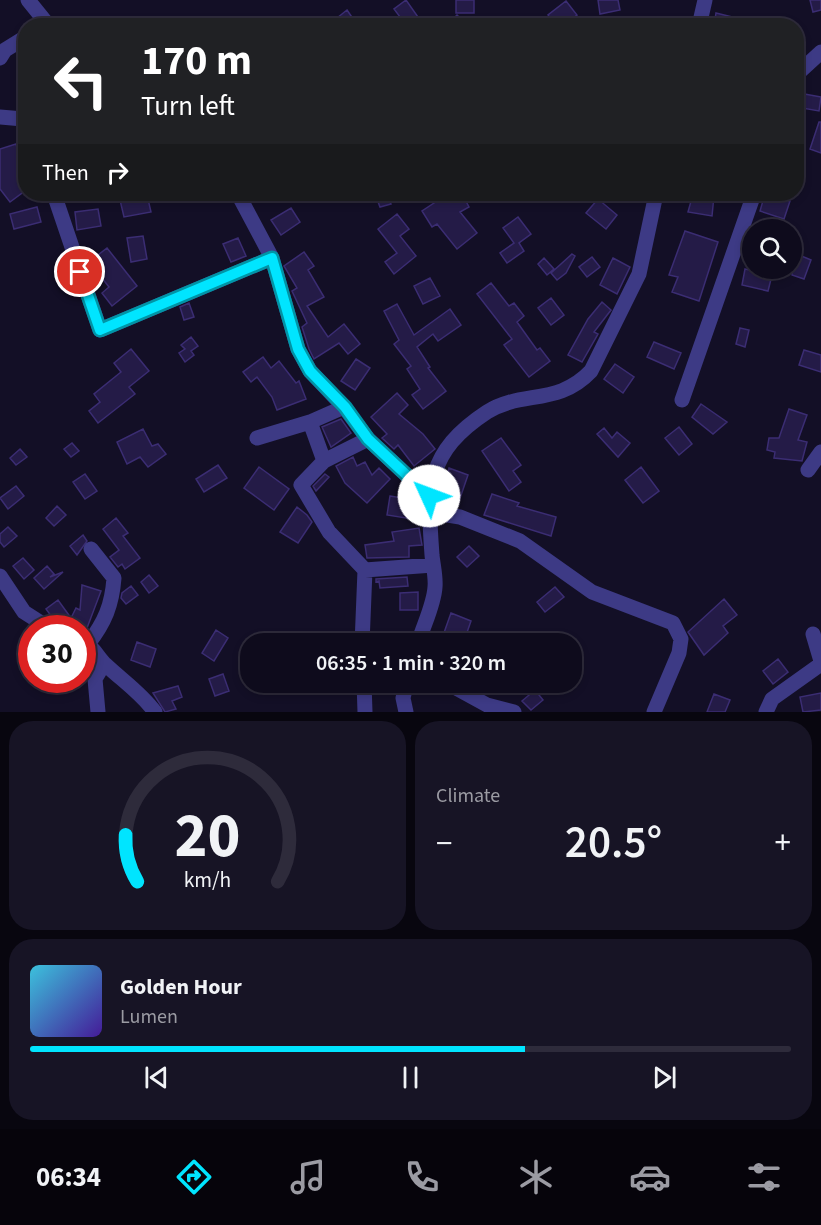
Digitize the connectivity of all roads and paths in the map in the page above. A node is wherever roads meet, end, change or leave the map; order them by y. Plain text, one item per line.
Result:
1 (28, 0) edge
2 (705, 0) edge
3 (42, 18) edge
4 (701, 18) edge
5 (18, 42) edge
6 (821, 52) edge
7 (0, 58) edge
8 (804, 68) edge
9 (0, 117) edge
10 (18, 119) edge
11 (56, 201) edge
12 (242, 201) edge
13 (655, 201) edge
14 (752, 201) edge
15 (272, 258) junction
16 (682, 400) dead end
17 (345, 407) junction
18 (310, 422) junction
19 (257, 438) dead end
20 (368, 439) junction
21 (821, 452) edge
22 (324, 461) junction
23 (808, 470) dead end
24 (429, 504) junction
25 (92, 549) dead end
26 (433, 565) junction
27 (364, 570) junction
28 (0, 576) edge
29 (29, 615) edge
30 (96, 631) edge
31 (362, 633) edge
32 (421, 633) edge
33 (813, 634) dead end
34 (96, 655) edge
35 (821, 662) edge
36 (104, 664) junction
37 (364, 693) edge
38 (404, 693) edge
39 (465, 693) edge
40 (98, 712) edge
41 (155, 712) edge
42 (365, 712) edge
43 (406, 712) edge
44 (514, 712) edge
45 (654, 712) edge
46 (766, 712) edge

1 - 3 street
2 - 4 street
5 - 7 street
6 - 8 street
9 - 10 street
11 - 15 street
12 - 15 street
13 - 24 street
14 - 16 street
15 - 17 street
17 - 18 street
17 - 20 street
18 - 19 street
18 - 22 street
20 - 22 street
20 - 24 street
21 - 23 street
22 - 27 street
24 - 26 street
24 - 45 street
25 - 30 street
26 - 27 street
26 - 32 street
27 - 31 street
28 - 29 street
33 - 35 street
34 - 36 street
35 - 46 street
36 - 40 street
36 - 41 street
37 - 42 street
38 - 43 street
39 - 44 street

